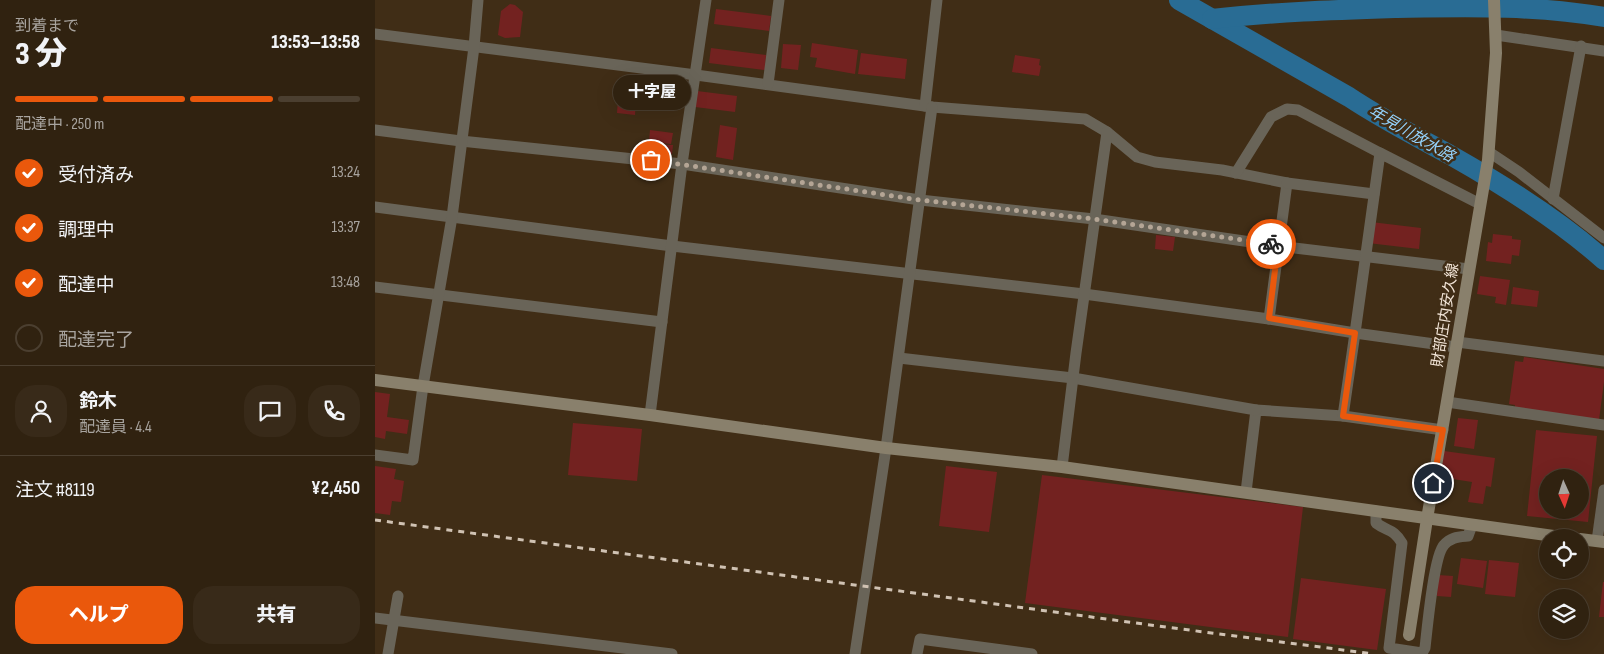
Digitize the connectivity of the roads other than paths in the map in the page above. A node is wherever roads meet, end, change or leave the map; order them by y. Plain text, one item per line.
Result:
1 (478, 0) edge
2 (706, 0) edge
3 (779, 0) edge
4 (937, 0) edge
5 (1494, 0) edge
6 (1495, 31) junction
7 (375, 34) edge
8 (1581, 46) junction
9 (474, 47) junction
10 (1604, 50) edge
11 (696, 75) junction
12 (768, 84) junction
13 (929, 106) junction
14 (375, 130) edge
15 (1107, 132) junction
16 (461, 141) junction
17 (1380, 153) junction
18 (1489, 156) junction
19 (682, 164) junction
20 (1236, 173) junction
21 (1287, 183) junction
22 (1374, 194) junction
23 (1553, 199) junction
24 (920, 200) junction
25 (1481, 202) junction
26 (375, 207) edge
27 (452, 217) junction
28 (1094, 219) junction
29 (1604, 238) edge
30 (672, 246) junction
31 (1278, 246) junction
32 (1365, 256) junction
33 (1469, 269) junction
34 (910, 275) junction
35 (375, 287) edge
36 (439, 294) junction
37 (1084, 294) junction
38 (1269, 318) junction
39 (662, 322) junction
40 (1355, 333) junction
41 (1457, 344) junction
42 (899, 358) junction
43 (1604, 361) edge
44 (1073, 378) junction
45 (375, 380) edge
46 (423, 386) junction
47 (1447, 402) junction
48 (1256, 410) junction
49 (650, 415) junction
50 (1343, 416) junction
51 (1604, 425) edge
52 (1443, 430) junction
53 (886, 448) junction
54 (375, 455) edge
55 (1063, 466) junction
56 (1604, 490) edge
57 (1246, 492) junction
58 (1376, 511) junction
59 (1427, 519) junction
60 (1472, 525) junction
61 (1539, 534) edge
62 (1601, 542) edge
63 (398, 596) dead end
64 (375, 618) edge
65 (393, 620) junction
66 (1409, 634) dead end
67 (388, 654) edge
68 (673, 654) edge
69 (855, 654) edge
70 (917, 654) edge
71 (1032, 654) edge

1 - 9 street
2 - 11 street
3 - 12 street
4 - 13 street
5 - 6 street, 財部庄内安久線
6 - 8 street
6 - 18 street, 財部庄内安久線
7 - 9 street
8 - 10 street
8 - 23 street
9 - 11 street
9 - 16 street
11 - 12 street
11 - 19 street
12 - 13 street
13 - 15 street
13 - 24 street
14 - 16 street
15 - 20 street
15 - 28 street
16 - 19 street
16 - 27 street
17 - 20 street
17 - 22 street
17 - 25 street
18 - 23 street
18 - 25 street, 財部庄内安久線
19 - 24 street
19 - 30 street
20 - 21 street
21 - 22 street
21 - 31 street
22 - 32 street
23 - 29 street
24 - 28 street
24 - 34 street
25 - 33 street, 財部庄内安久線
26 - 27 street
27 - 30 street
27 - 36 street
28 - 31 street
28 - 37 street
30 - 34 street
30 - 39 street
31 - 32 street
31 - 38 street
32 - 33 street
32 - 40 street
33 - 41 street, 財部庄内安久線
34 - 37 street
34 - 42 street
35 - 36 street
36 - 39 street
36 - 46 street
37 - 38 street
37 - 44 street
38 - 40 street
39 - 49 street
40 - 41 street
40 - 50 street
41 - 43 street
41 - 47 street, 財部庄内安久線
42 - 44 street
42 - 53 street
44 - 48 street
44 - 55 street
45 - 46 street
46 - 49 street
46 - 54 street
47 - 51 street
47 - 52 street, 財部庄内安久線
48 - 50 street
48 - 57 street
49 - 53 street
50 - 52 street
52 - 59 street, 財部庄内安久線
53 - 55 street
53 - 69 street
55 - 57 street
56 - 62 street
57 - 58 street
58 - 59 street
58 - 60 street
59 - 60 street
59 - 66 street, 財部庄内安久線
60 - 61 street
63 - 65 street
64 - 65 street
65 - 67 street
65 - 68 street
70 - 71 street

